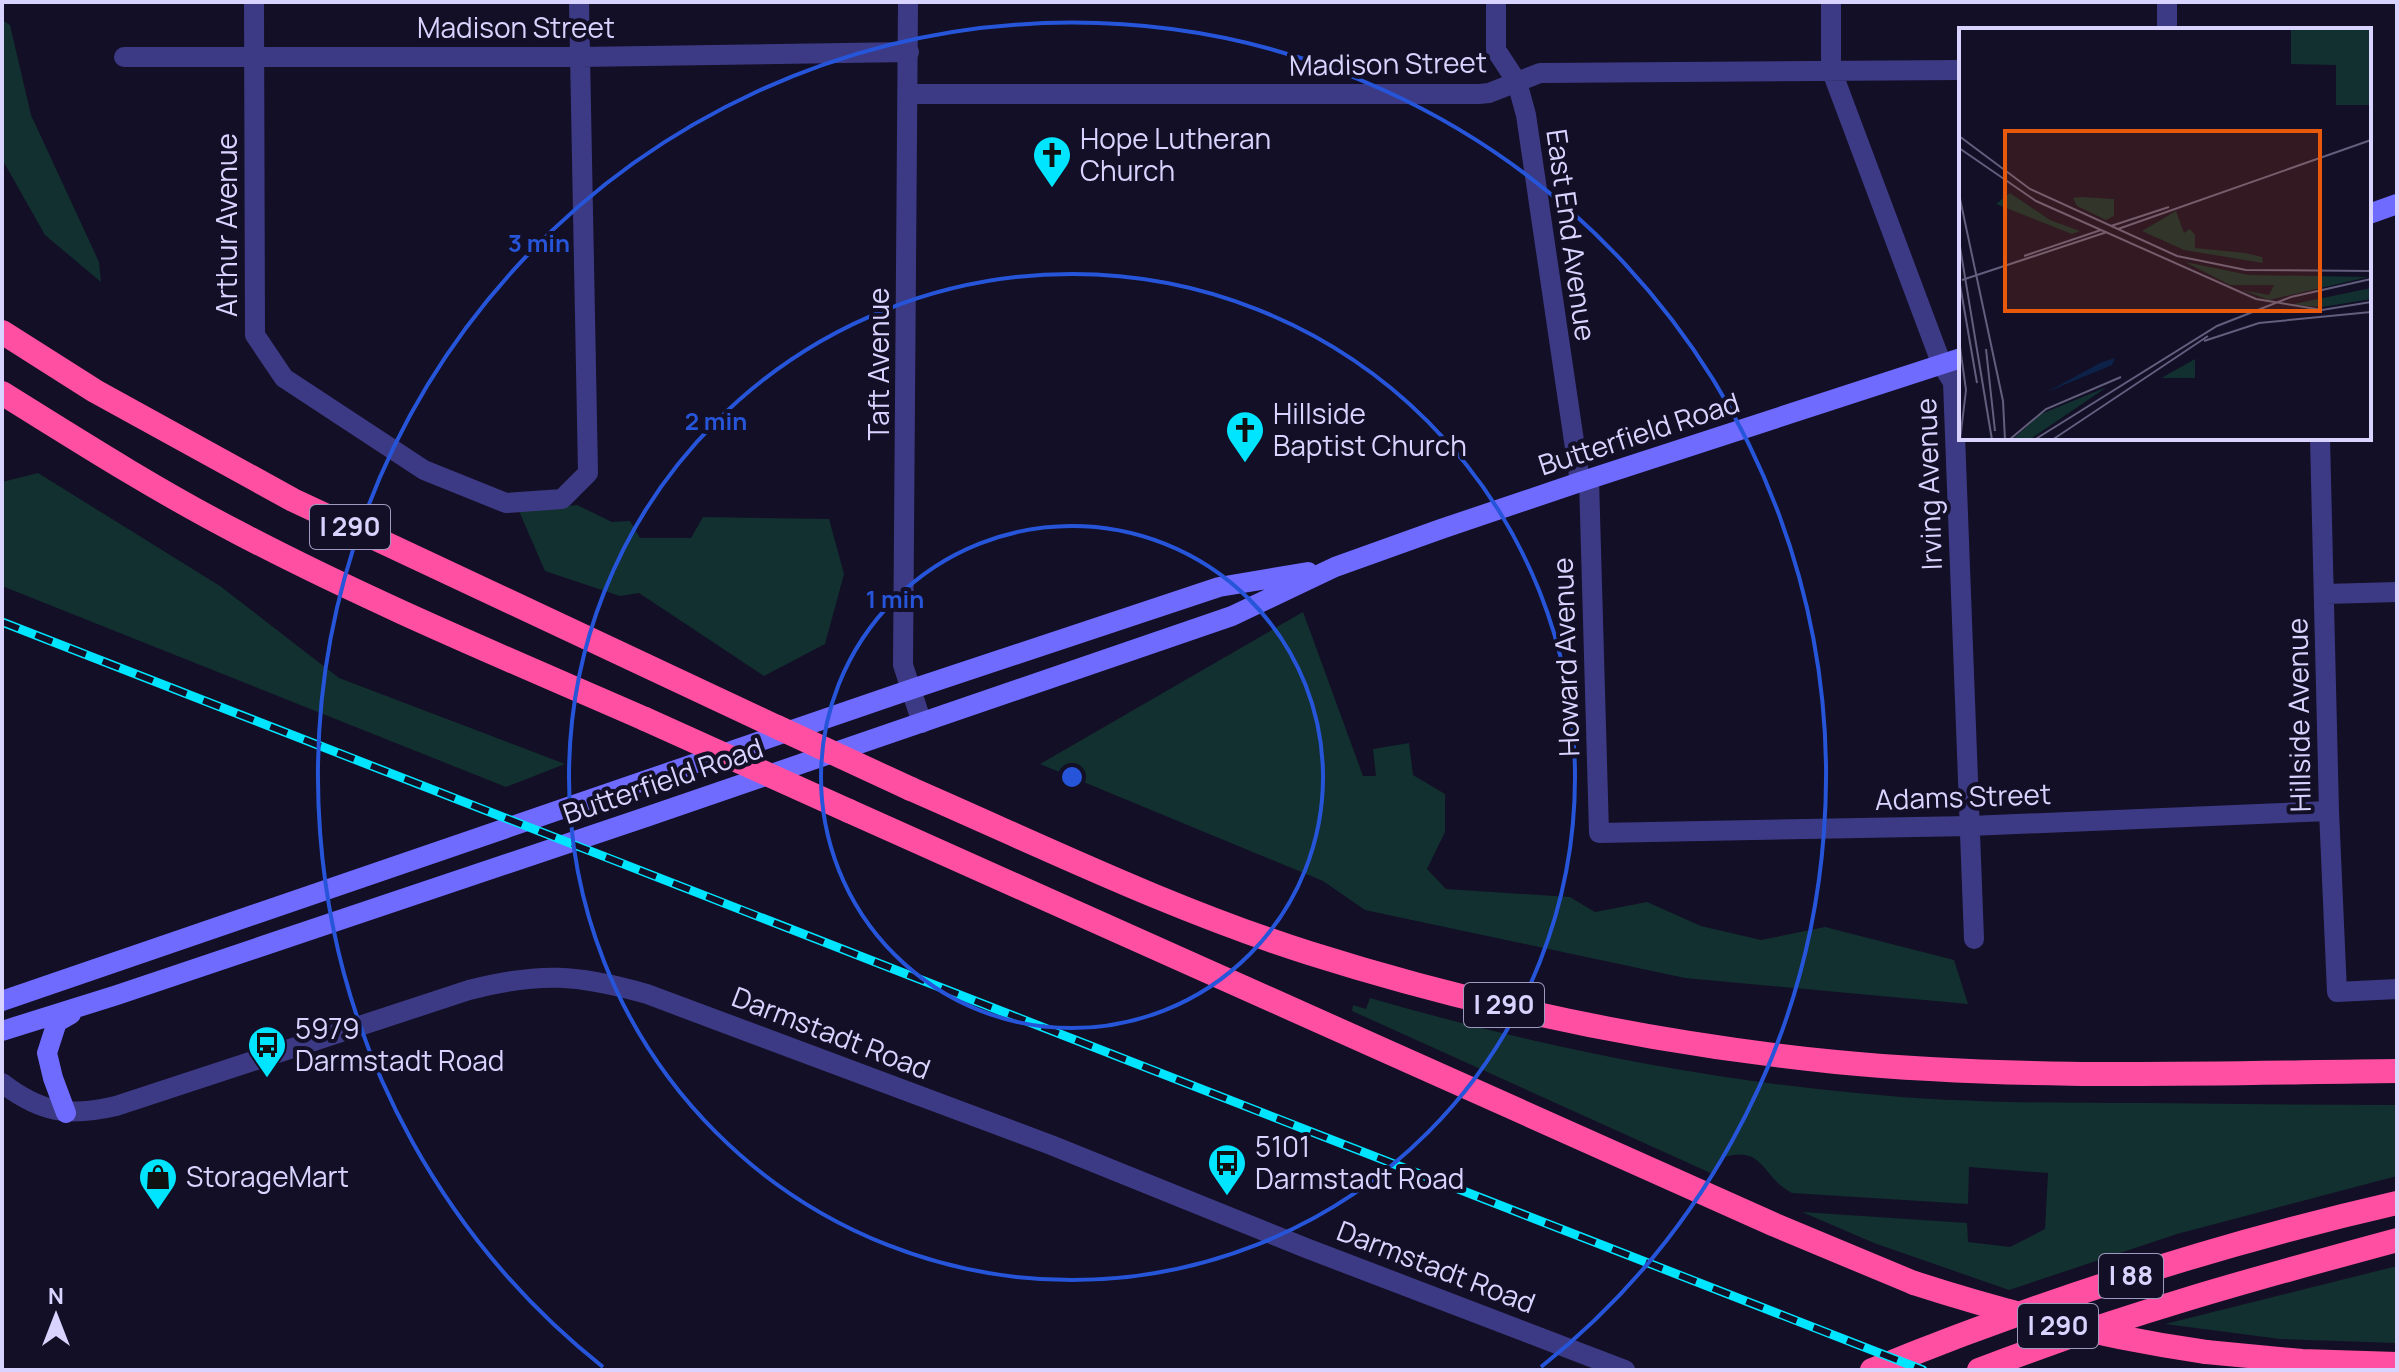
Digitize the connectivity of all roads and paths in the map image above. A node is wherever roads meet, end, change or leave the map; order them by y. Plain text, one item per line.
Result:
1 (254, 2) edge
2 (579, 2) edge
3 (908, 2) edge
4 (1496, 2) edge
5 (1831, 2) edge
6 (2167, 2) edge
7 (2167, 28) edge
8 (909, 52) junction
9 (254, 56) junction
10 (124, 57) dead end
11 (579, 57) junction
12 (1831, 69) junction
13 (1959, 70) edge
14 (1517, 82) junction
15 (908, 94) junction
16 (2397, 204) edge
17 (2371, 213) edge
18 (2, 332) edge
19 (1951, 361) edge
20 (2, 393) edge
21 (2320, 440) edge
22 (1584, 480) junction
23 (1335, 567) junction
24 (2397, 592) edge
25 (2325, 594) junction
26 (912, 689) junction
27 (922, 723) junction
28 (2329, 811) junction
29 (1970, 826) junction
30 (1599, 833) joint
31 (1974, 939) dead end
32 (2397, 989) edge
33 (2, 1001) edge
34 (86, 1005) junction
35 (2, 1031) edge
36 (2397, 1071) edge
37 (2, 1083) edge
38 (66, 1113) junction
39 (2397, 1203) edge
40 (2397, 1240) edge
41 (2206, 1352) junction
42 (2397, 1364) edge
43 (1625, 1370) edge
44 (1872, 1370) edge
45 (1979, 1370) edge
46 (2240, 1370) edge

1 - 9 street, Arthur Avenue
2 - 11 street
3 - 8 street, Taft Avenue
4 - 14 street, East End Avenue
5 - 12 street, Irving Avenue
6 - 7 street
8 - 11 street, Madison Street
8 - 15 street, Taft Avenue
9 - 10 street, Madison Street
9 - 11 street, Madison Street
9 - 11 street, Arthur Avenue
12 - 13 street, Madison Street
12 - 14 street, Madison Street
12 - 19 street, Irving Avenue
14 - 15 street, Madison Street
14 - 22 street, East End Avenue
15 - 26 street, Taft Avenue
16 - 17 main road
18 - 36 highway, I 290, bridge
19 - 22 main road, Butterfield Road
19 - 29 street, Irving Avenue
20 - 41 highway, I 290, bridge
21 - 25 street, Hillside Avenue
22 - 23 main road, Butterfield Road
22 - 30 street, Howard Avenue
23 - 26 main road, Butterfield Road
23 - 27 main road, Butterfield Road
24 - 25 street
25 - 28 street, Hillside Avenue
26 - 27 street, Taft Avenue
26 - 33 main road, Butterfield Road
27 - 34 main road, Butterfield Road
28 - 29 street, Adams Street
28 - 32 street, Hillside Avenue
29 - 30 street, Adams Street
29 - 31 street, Irving Avenue
34 - 35 main road, Butterfield Road
34 - 38 main road
37 - 38 street, Darmstadt Road
38 - 43 street, Darmstadt Road
39 - 44 highway, I 88
40 - 45 highway, I 88
41 - 42 highway, I 290
41 - 46 highway

